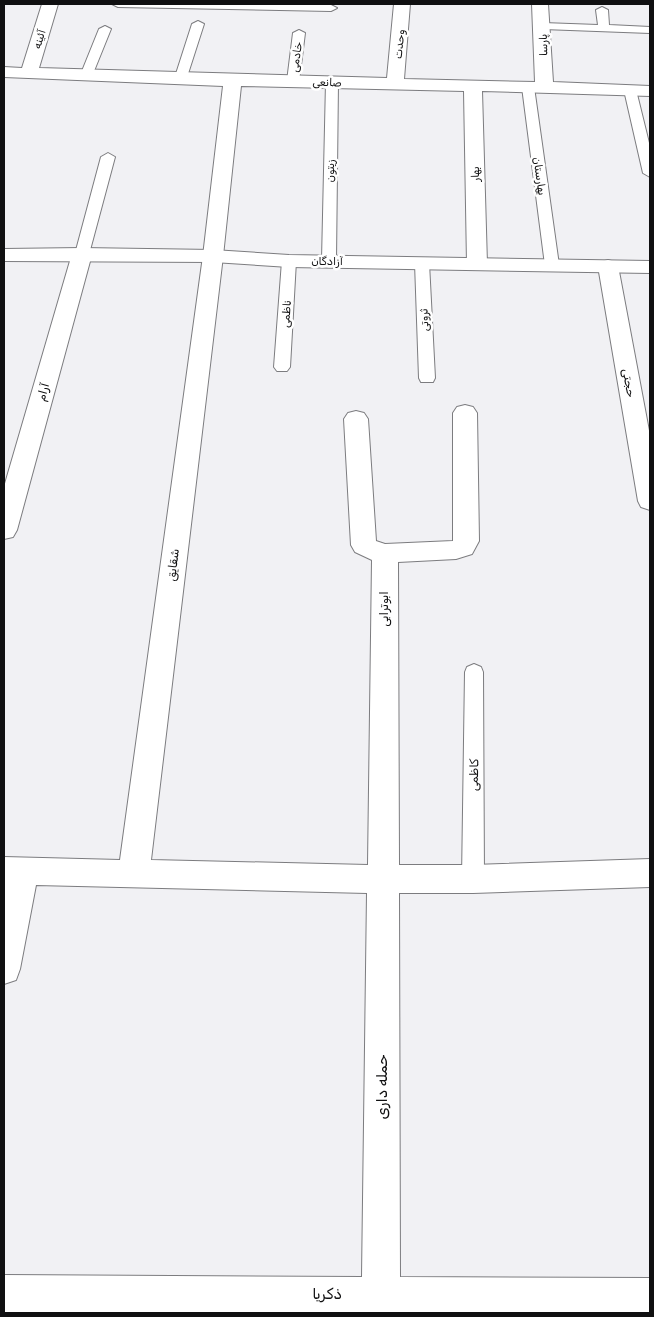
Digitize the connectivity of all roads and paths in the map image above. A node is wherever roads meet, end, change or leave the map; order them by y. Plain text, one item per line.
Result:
1 (50, 4) edge
2 (118, 4) edge
3 (402, 4) edge
4 (540, 4) edge
5 (239, 5) edge
6 (331, 8) dead end
7 (602, 10) dead end
8 (198, 24) dead end
9 (542, 26) junction
10 (604, 28) junction
11 (105, 29) dead end
12 (650, 30) edge
13 (299, 33) dead end
14 (4, 72) edge
15 (29, 73) junction
16 (86, 76) junction
17 (180, 80) junction
18 (293, 81) junction
19 (232, 82) junction
20 (332, 82) junction
21 (395, 85) junction
22 (473, 85) junction
23 (536, 87) junction
24 (630, 90) junction
25 (650, 90) edge
26 (108, 157) dead end
27 (650, 173) edge
28 (82, 254) junction
29 (4, 255) edge
30 (213, 256) junction
31 (329, 260) junction
32 (290, 261) junction
33 (422, 263) junction
34 (477, 264) junction
35 (552, 265) junction
36 (608, 266) junction
37 (650, 267) edge
38 (282, 367) dead end
39 (427, 378) dead end
40 (465, 413) dead end
41 (356, 419) dead end
42 (650, 501) edge
43 (4, 530) edge
44 (385, 553) junction
45 (474, 672) dead end
46 (13, 871) edge
47 (650, 873) edge
48 (134, 874) junction
49 (383, 879) junction
50 (473, 879) junction
51 (4, 969) edge
52 (4, 1294) edge
53 (381, 1295) junction
54 (650, 1297) edge
55 (190, 1303) edge
56 (605, 1304) edge

1 - 15 street, آئینه
2 - 5 lane
3 - 21 street, وحدت
4 - 9 street, پارسا
5 - 6 lane
7 - 10 lane
8 - 17 lane
9 - 10 lane
9 - 23 street, پارسا
10 - 12 lane
11 - 16 lane
13 - 18 lane, خادمی
14 - 15 street, صانعی
15 - 16 street, صانعی
16 - 17 street, صانعی
17 - 19 street, صانعی
18 - 19 street, صانعی
18 - 20 street, صانعی
19 - 30 street, شقایق
20 - 21 street, صانعی
20 - 31 lane, زیتون
21 - 22 street, صانعی
22 - 23 street, صانعی
22 - 34 street, بهار
23 - 24 street, صانعی
23 - 35 lane, بهارستان
24 - 25 street, صانعی
24 - 27 lane
26 - 28 lane
28 - 29 street, آزادگان
28 - 30 street, آزادگان
28 - 43 street, آرام
30 - 32 street, آزادگان
30 - 48 street, شقایق
31 - 32 street, آزادگان
31 - 33 street, آزادگان
32 - 38 lane, ناظمی
33 - 34 street, آزادگان
33 - 39 lane, ثروتی
34 - 35 street, آزادگان
35 - 36 street, آزادگان
36 - 37 street, آزادگان
36 - 42 street, حجتی
40 - 44 street
41 - 44 street
44 - 49 street, ابوترابی
45 - 50 lane, کاظمی
46 - 48 street
46 - 51 street
47 - 50 street
48 - 49 street
49 - 50 street
49 - 53 street, حمله داری
52 - 55 street, ذکریا
53 - 55 street, ذکریا
53 - 56 street, ذکریا
54 - 56 street, ذکریا

